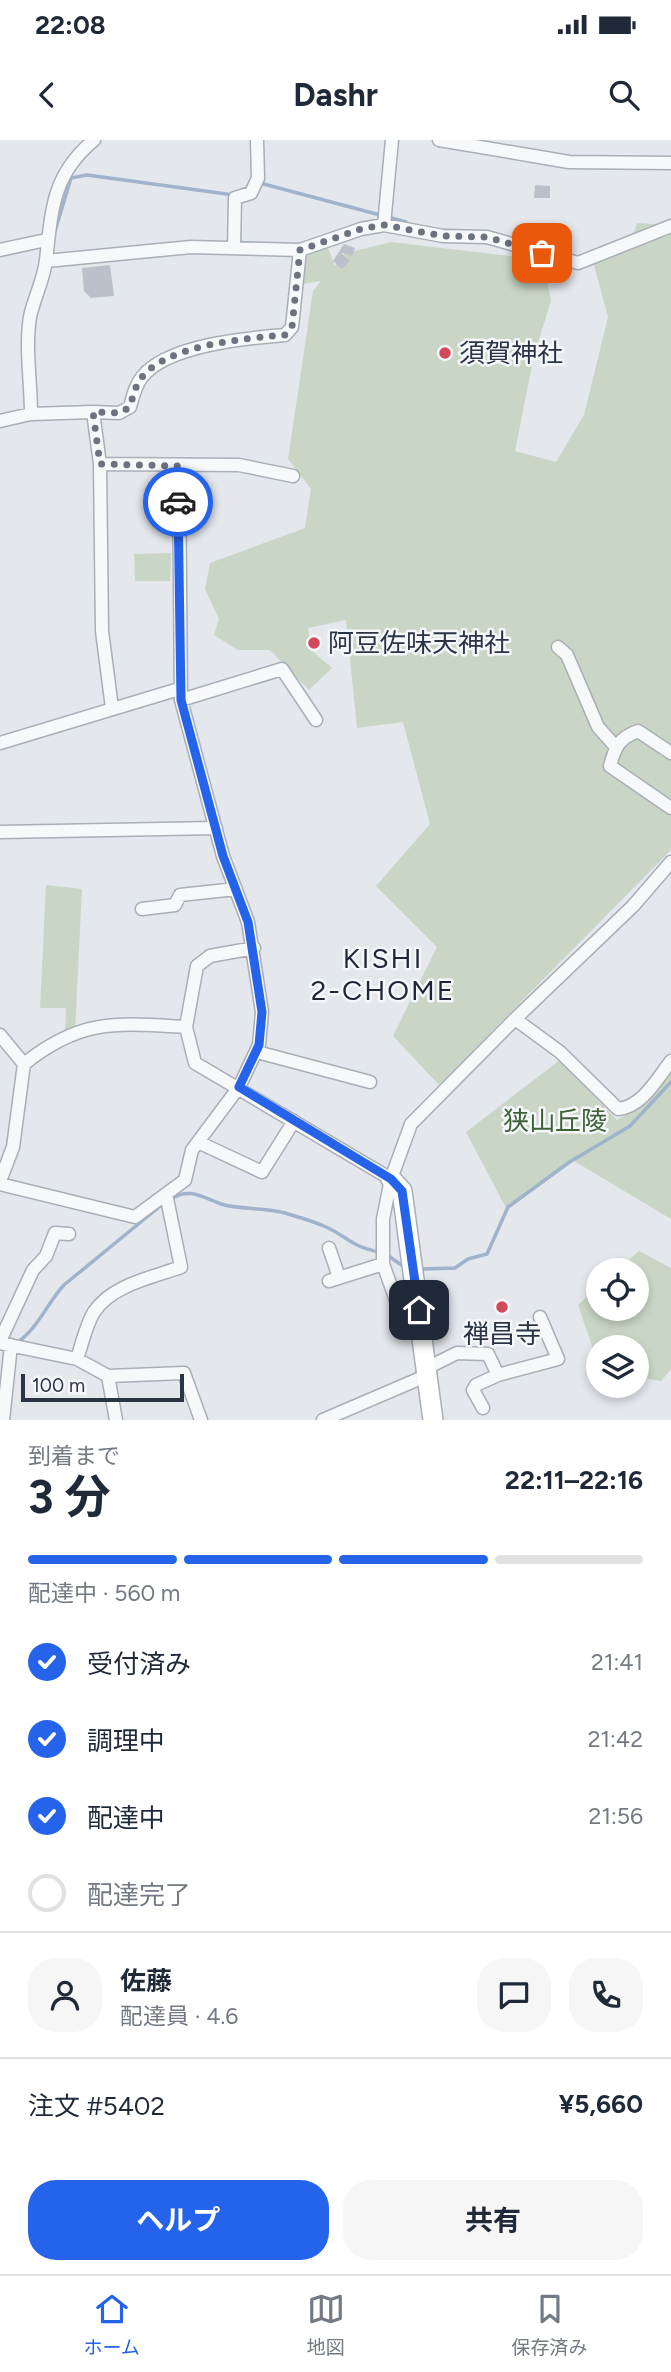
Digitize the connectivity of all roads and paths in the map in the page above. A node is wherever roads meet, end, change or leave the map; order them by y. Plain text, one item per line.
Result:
1 (94, 140) edge
2 (257, 140) edge
3 (393, 140) edge
4 (439, 140) edge
5 (671, 163) edge
6 (384, 225) junction
7 (671, 226) edge
8 (46, 240) junction
9 (234, 248) junction
10 (0, 250) edge
11 (300, 250) junction
12 (46, 261) junction
13 (93, 412) junction
14 (31, 414) junction
15 (0, 421) edge
16 (100, 464) junction
17 (179, 466) junction
18 (293, 476) dead end
19 (558, 647) dead end
20 (180, 694) junction
21 (112, 708) junction
22 (316, 720) dead end
23 (0, 743) edge
24 (615, 746) junction
25 (671, 753) edge
26 (671, 808) edge
27 (216, 828) junction
28 (0, 832) edge
29 (671, 862) edge
30 (236, 889) junction
31 (142, 909) dead end
32 (254, 948) junction
33 (515, 1019) junction
34 (186, 1027) junction
35 (0, 1035) edge
36 (257, 1052) junction
37 (671, 1061) edge
38 (24, 1064) junction
39 (370, 1082) dead end
40 (239, 1087) junction
41 (294, 1121) junction
42 (198, 1142) junction
43 (391, 1179) junction
44 (0, 1182) edge
45 (167, 1199) junction
46 (69, 1234) dead end
47 (329, 1248) dead end
48 (383, 1256) junction
49 (540, 1317) dead end
50 (422, 1334) junction
51 (4, 1343) edge
52 (77, 1359) junction
53 (427, 1371) junction
54 (498, 1375) junction
55 (108, 1376) junction
56 (483, 1408) dead end
57 (3, 1420) edge
58 (116, 1420) edge
59 (201, 1420) edge
60 (323, 1420) edge
61 (433, 1420) edge

1 - 8 street
2 - 9 street
3 - 6 street
4 - 5 street
6 - 7 street
6 - 11 street
8 - 10 street
8 - 12 street
9 - 11 street
9 - 12 street
11 - 13 street
12 - 14 street
13 - 14 street
13 - 16 street
14 - 15 street
16 - 17 street
16 - 21 street
17 - 18 street
17 - 20 street
19 - 24 street
20 - 21 street
20 - 22 street
20 - 27 street
21 - 23 street
24 - 25 street
24 - 26 street
27 - 28 street
27 - 30 street
29 - 33 street
30 - 31 street
30 - 32 street
32 - 34 street
32 - 36 street
33 - 37 street
33 - 43 street
34 - 38 street
34 - 40 street
35 - 38 street
36 - 39 street
36 - 40 street
38 - 44 street
40 - 41 street
40 - 42 street
41 - 42 street
41 - 43 street
42 - 45 street
43 - 48 street
43 - 50 street
44 - 45 street
45 - 52 street
46 - 51 street
47 - 48 street
48 - 50 street
49 - 54 street
50 - 53 street
51 - 52 street
51 - 57 street
52 - 55 street
53 - 54 street
53 - 60 street
53 - 61 street
54 - 56 street
55 - 58 street
55 - 59 street

